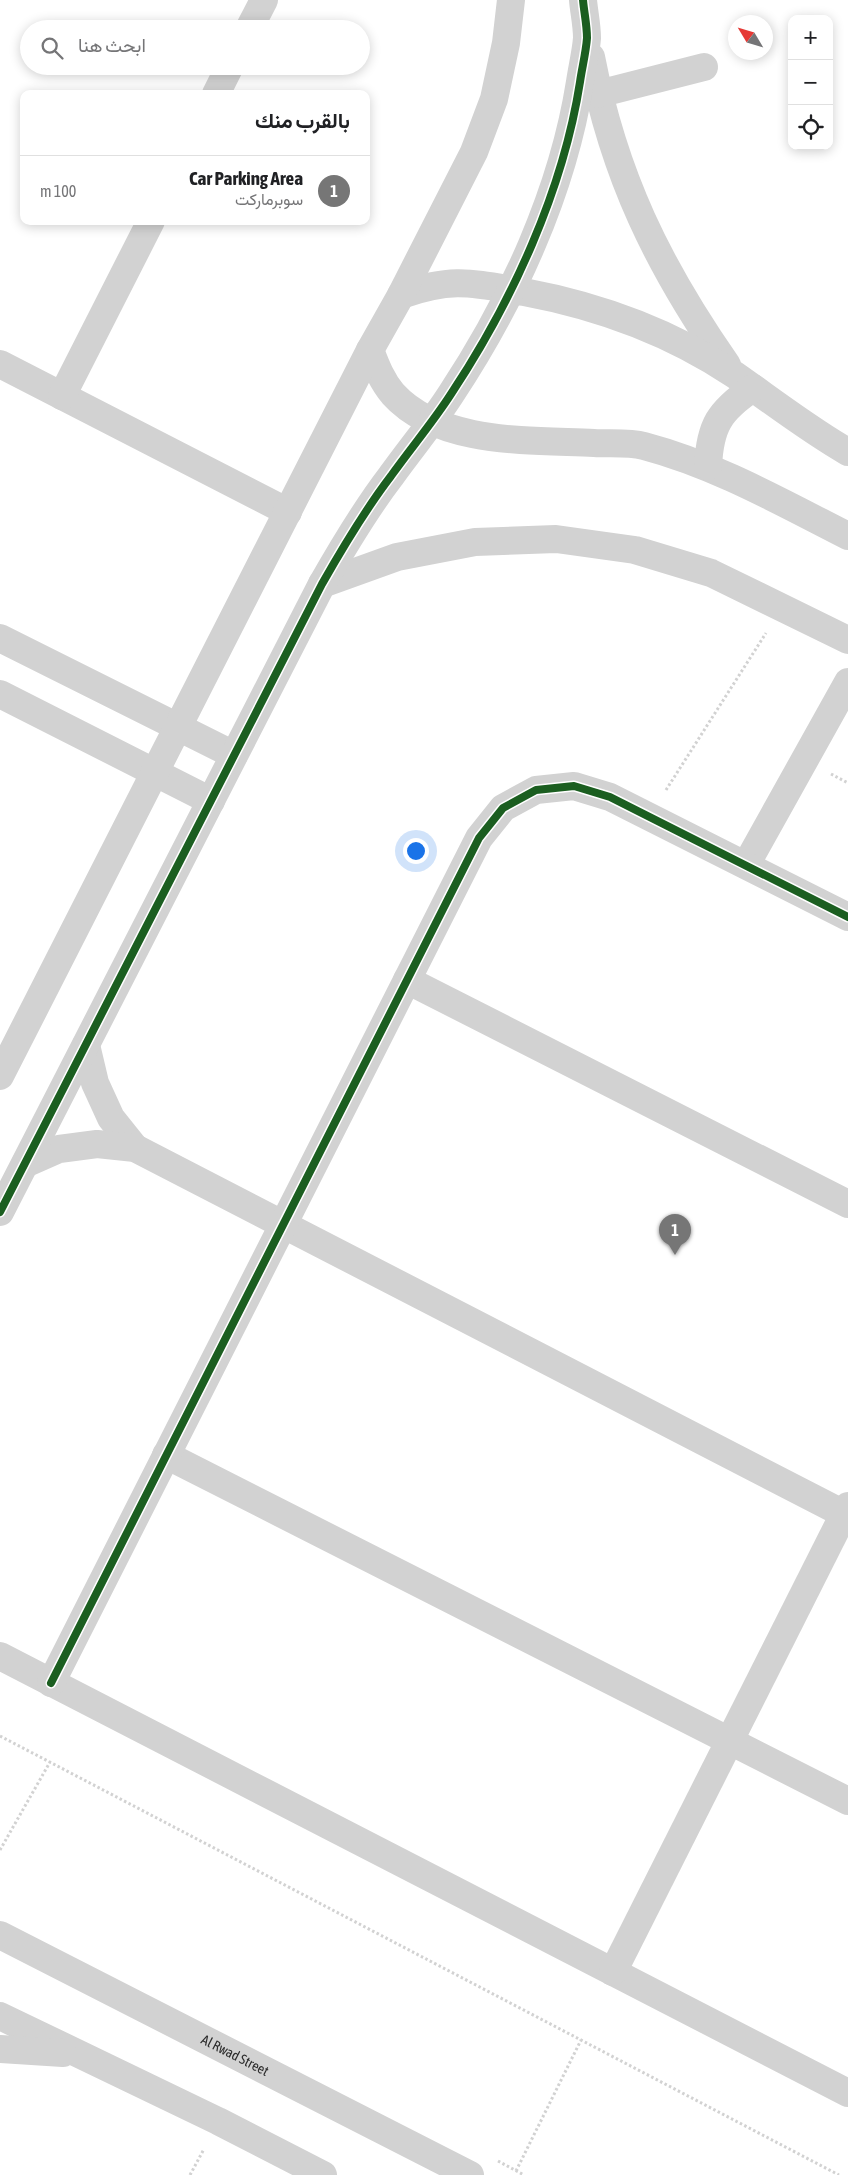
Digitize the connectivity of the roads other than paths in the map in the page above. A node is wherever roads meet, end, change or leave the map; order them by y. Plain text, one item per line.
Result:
1 (264, 0) edge
2 (511, 0) edge
3 (583, 0) edge
4 (254, 20) edge
5 (587, 38) junction
6 (704, 67) dead end
7 (226, 75) edge
8 (218, 90) edge
9 (598, 94) junction
10 (149, 225) edge
11 (511, 290) junction
12 (401, 296) junction
13 (370, 350) junction
14 (0, 364) edge
15 (743, 381) junction
16 (62, 396) junction
17 (433, 421) junction
18 (848, 452) edge
19 (708, 466) junction
20 (288, 512) junction
21 (848, 536) edge
22 (322, 584) junction
23 (0, 638) edge
24 (848, 640) edge
25 (848, 682) edge
26 (0, 694) edge
27 (178, 727) junction
28 (234, 756) junction
29 (155, 772) junction
30 (211, 801) junction
31 (746, 866) junction
32 (848, 917) edge
33 (407, 980) junction
34 (86, 1045) junction
35 (0, 1076) edge
36 (135, 1148) junction
37 (25, 1164) junction
38 (848, 1204) edge
39 (0, 1212) edge
40 (283, 1225) junction
41 (166, 1455) junction
42 (846, 1510) edge
43 (0, 1656) edge
44 (50, 1682) junction
45 (729, 1741) junction
46 (848, 1802) edge
47 (0, 1935) edge
48 (613, 1972) junction
49 (0, 2016) edge
50 (0, 2049) edge
51 (78, 2054) junction
52 (848, 2093) edge
53 (323, 2175) edge
54 (470, 2175) edge

1 - 4 street
2 - 12 street
3 - 5 street
5 - 9 street
5 - 11 street
6 - 9 street
7 - 8 street
9 - 15 street
10 - 16 street
11 - 12 street
11 - 15 street
11 - 17 street
12 - 13 street
13 - 17 street
13 - 20 street
14 - 16 street
15 - 18 street
15 - 19 street
16 - 20 street
17 - 19 street
17 - 22 street
19 - 21 street
20 - 27 street
22 - 24 street
22 - 28 street
23 - 27 street
25 - 31 street
26 - 29 street
27 - 28 street
27 - 29 street
28 - 30 street
29 - 30 street
29 - 35 street
30 - 34 street
31 - 32 street
31 - 33 street
33 - 38 street
33 - 40 street
34 - 36 street
34 - 37 street
36 - 37 street
36 - 40 street
37 - 39 street
40 - 41 street
40 - 42 street
41 - 44 street
41 - 45 street
42 - 45 street
43 - 44 street
44 - 48 street
45 - 46 street
45 - 48 street
47 - 54 street, Al Rwad Street
48 - 52 street
49 - 51 street
50 - 51 street
51 - 53 street

